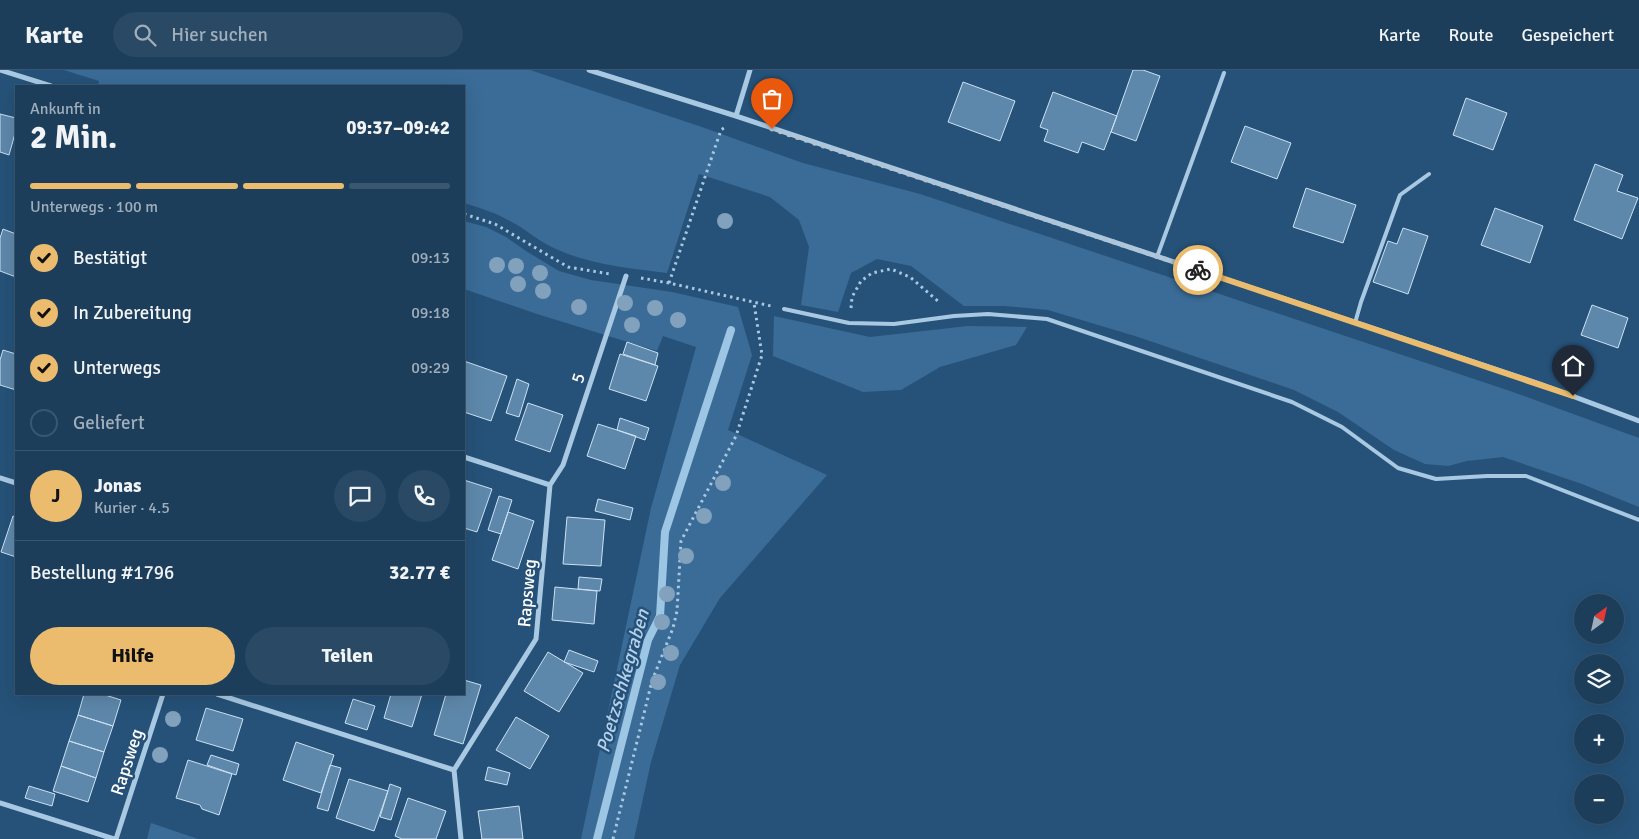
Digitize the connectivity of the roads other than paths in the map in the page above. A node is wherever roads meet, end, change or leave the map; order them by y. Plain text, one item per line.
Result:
1 (0, 70) edge
2 (589, 70) edge
3 (750, 70) edge
4 (1224, 73) dead end
5 (48, 85) edge
6 (736, 116) junction
7 (1428, 174) dead end
8 (1157, 257) junction
9 (626, 276) dead end
10 (784, 309) dead end
11 (1355, 323) junction
12 (1639, 420) edge
13 (465, 457) edge
14 (0, 478) edge
15 (15, 483) edge
16 (550, 485) junction
17 (1639, 520) edge
18 (163, 695) edge
19 (221, 695) edge
20 (454, 770) junction
21 (0, 803) edge
22 (115, 839) edge
23 (461, 839) edge

1 - 5 street
2 - 6 street
3 - 6 street
4 - 8 lane
6 - 8 street
7 - 11 lane
8 - 11 street
9 - 16 street, 5
10 - 17 lane
11 - 12 street
13 - 16 street
14 - 15 street
16 - 20 street, Rapsweg
18 - 22 street, Rapsweg
19 - 20 street
20 - 23 street
21 - 22 street, Rapsweg

